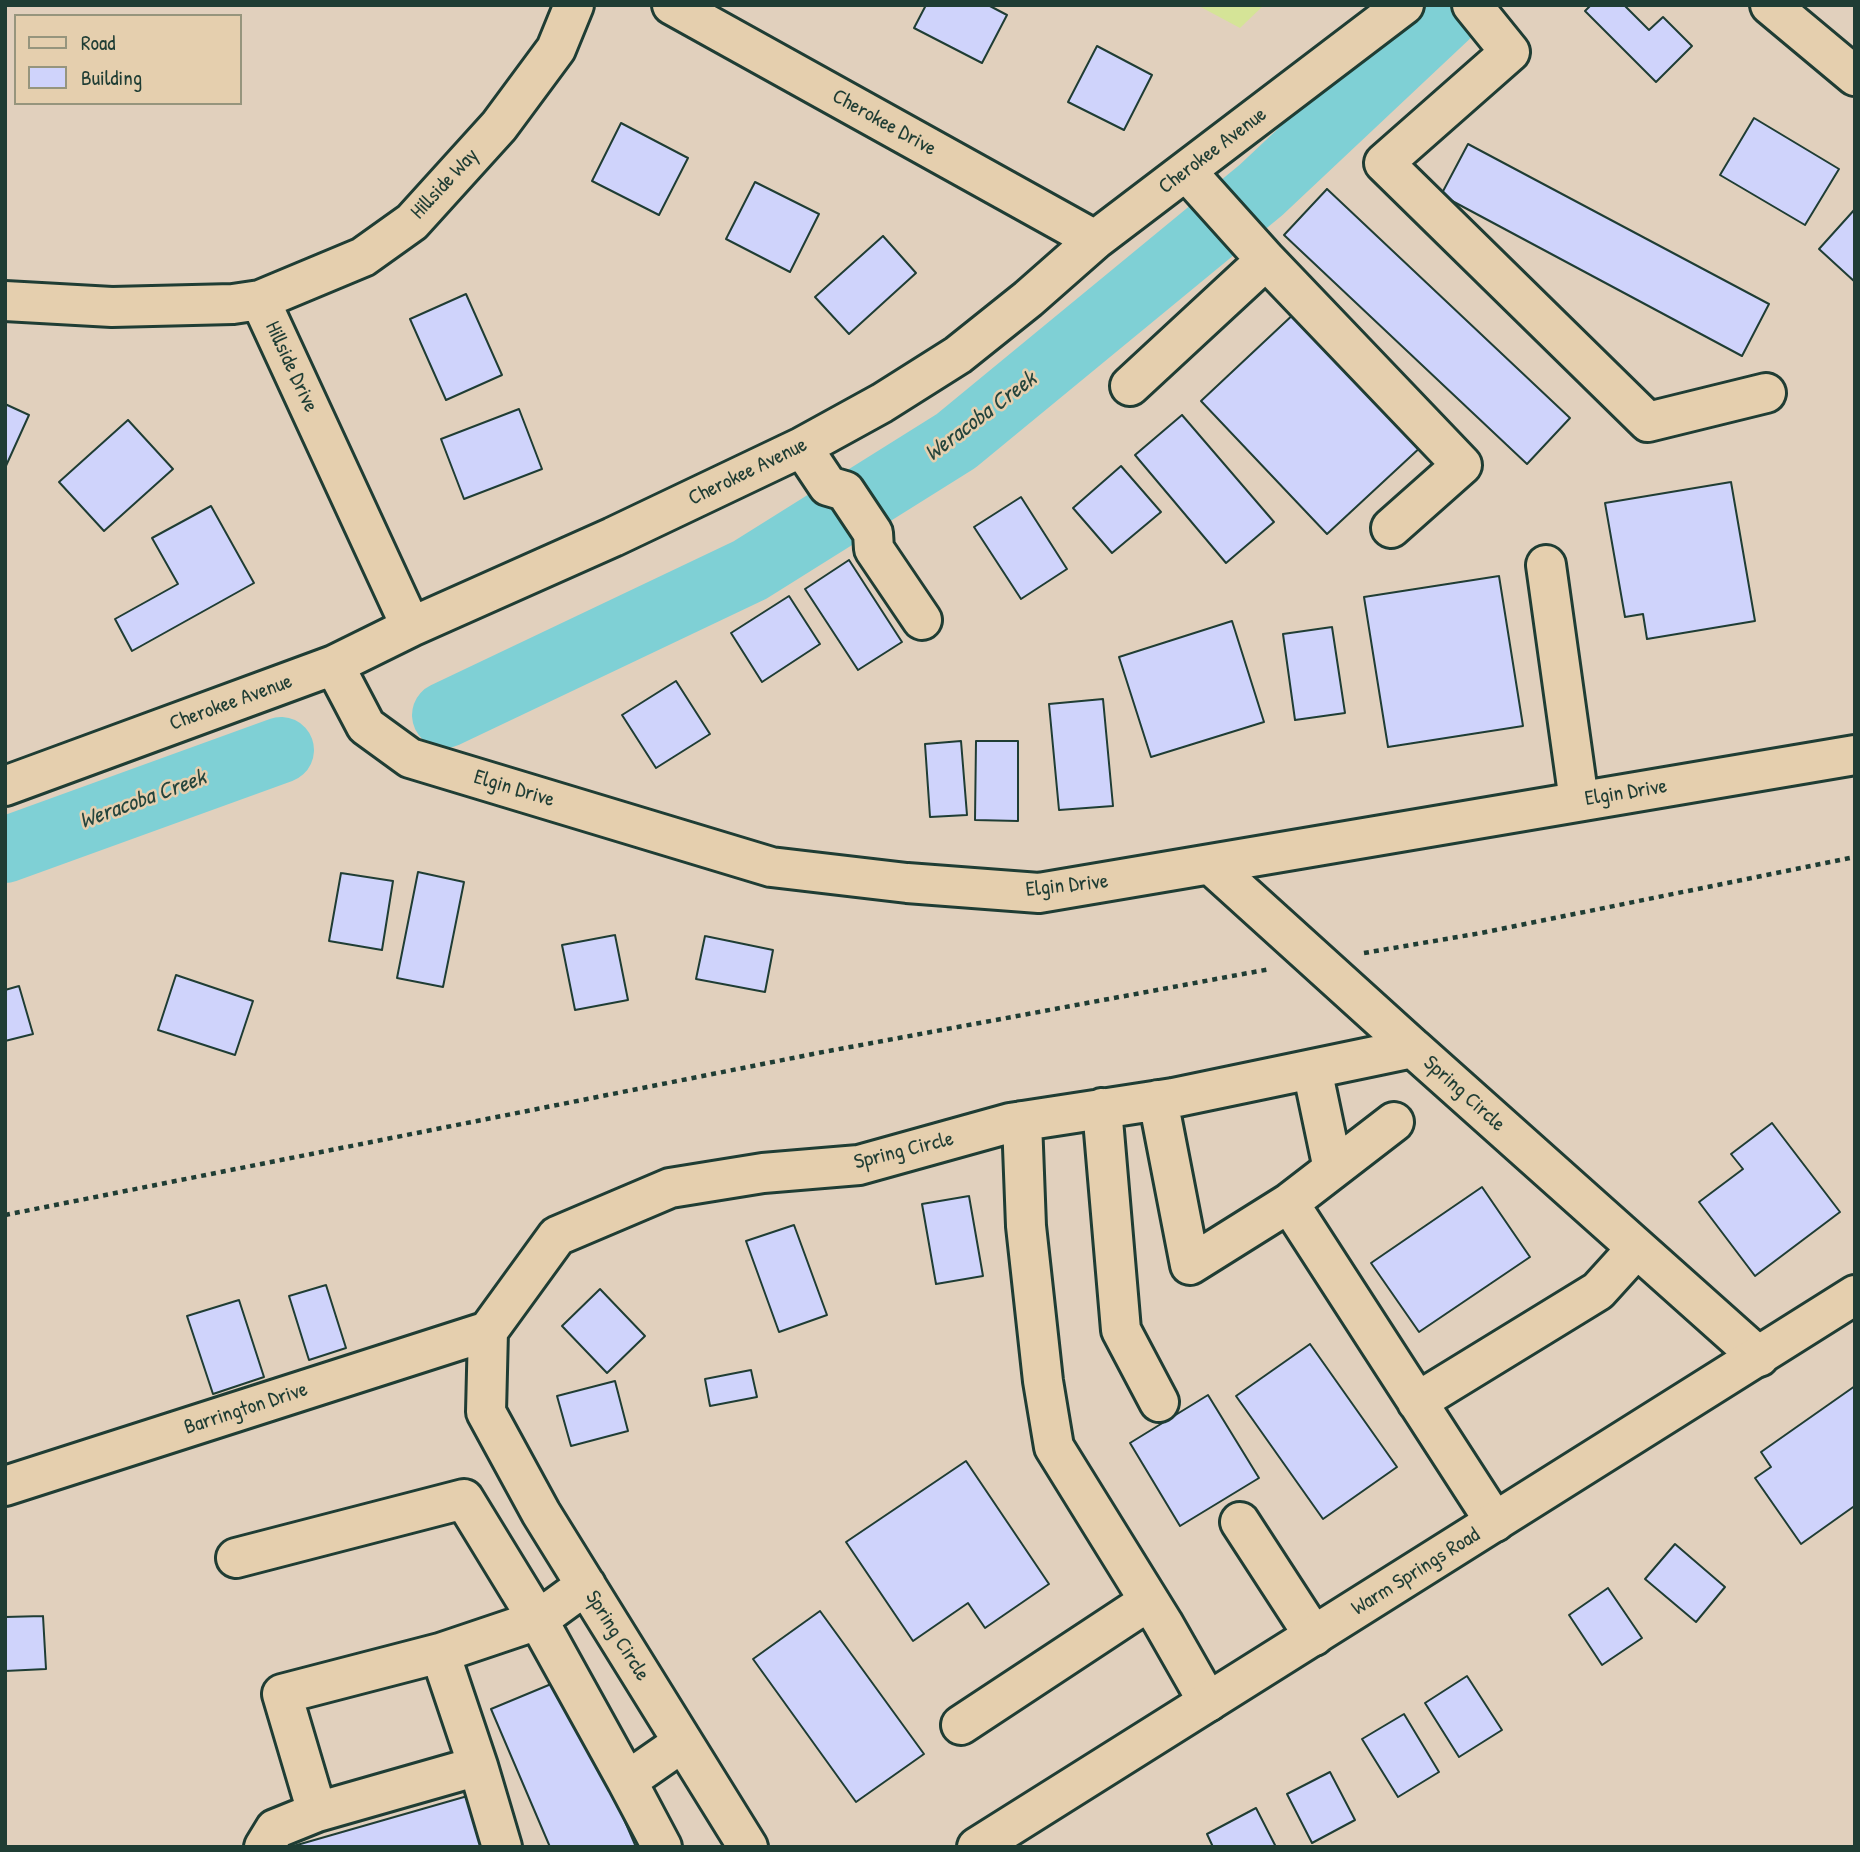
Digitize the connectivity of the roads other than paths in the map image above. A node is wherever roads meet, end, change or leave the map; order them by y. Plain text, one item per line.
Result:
1 (574, 5) edge
2 (672, 5) edge
3 (1404, 5) edge
4 (1472, 5) edge
5 (1770, 5) edge
6 (1855, 76) edge
7 (1186, 171) junction
8 (1095, 240) junction
9 (1266, 260) junction
10 (260, 300) junction
11 (5, 301) edge
12 (1130, 386) dead end
13 (1766, 394) dead end
14 (802, 447) junction
15 (1391, 528) dead end
16 (1546, 565) dead end
17 (922, 620) dead end
18 (411, 627) junction
19 (334, 665) junction
20 (1855, 755) edge
21 (5, 786) edge
22 (1579, 800) junction
23 (1211, 865) junction
24 (1413, 1048) junction
25 (1312, 1069) junction
26 (1158, 1100) junction
27 (1102, 1108) junction
28 (1022, 1121) junction
29 (1394, 1122) dead end
30 (1333, 1169) junction
31 (1289, 1203) junction
32 (1637, 1248) junction
33 (1855, 1295) edge
34 (488, 1331) junction
35 (1759, 1357) junction
36 (1159, 1402) dead end
37 (1417, 1402) junction
38 (5, 1486) edge
39 (1240, 1522) dead end
40 (1495, 1522) junction
41 (236, 1558) dead end
42 (586, 1585) junction
43 (1149, 1601) junction
44 (538, 1620) junction
45 (1314, 1636) junction
46 (440, 1653) junction
47 (1209, 1702) junction
48 (961, 1725) dead end
49 (683, 1742) junction
50 (478, 1766) junction
51 (627, 1781) junction
52 (317, 1812) junction
53 (264, 1847) edge
54 (502, 1847) edge
55 (662, 1847) edge
56 (748, 1847) edge
57 (977, 1847) edge

1 - 10 street, Hillside Way
2 - 8 street, Cherokee Drive
3 - 7 street, Cherokee Avenue
4 - 13 street
5 - 6 street
7 - 8 street, Cherokee Avenue
7 - 9 street
8 - 14 street, Cherokee Avenue
9 - 12 street
9 - 15 street
10 - 11 street, Hillside Drive
10 - 18 street, Hillside Drive
14 - 17 street
14 - 18 street, Cherokee Avenue
16 - 22 street
18 - 19 street, Cherokee Avenue
19 - 21 street, Cherokee Avenue
19 - 23 street, Elgin Drive
20 - 22 street, Elgin Drive
22 - 23 street, Elgin Drive
23 - 24 street
24 - 25 street, Spring Circle
24 - 32 street, Spring Circle
25 - 26 street, Spring Circle
25 - 30 street
26 - 27 street, Spring Circle
26 - 31 street
27 - 28 street, Spring Circle
27 - 36 street
28 - 34 street, Spring Circle
28 - 43 street
29 - 30 street
30 - 31 street
31 - 37 street
32 - 35 street, Spring Circle
32 - 37 street
33 - 35 street, Warm Springs Road
34 - 38 street, Barrington Drive
34 - 42 street, Spring Circle
35 - 40 street, Warm Springs Road
37 - 40 street
39 - 45 street
40 - 45 street, Warm Springs Road
41 - 44 street
42 - 44 street
42 - 49 street, Spring Circle
43 - 47 street
43 - 48 street
44 - 46 street
44 - 51 street
45 - 47 street, Warm Springs Road
46 - 50 street
46 - 52 street
47 - 57 street, Warm Springs Road
49 - 51 street
49 - 56 street, Spring Circle
50 - 52 street
50 - 54 street
51 - 55 street
52 - 53 street

